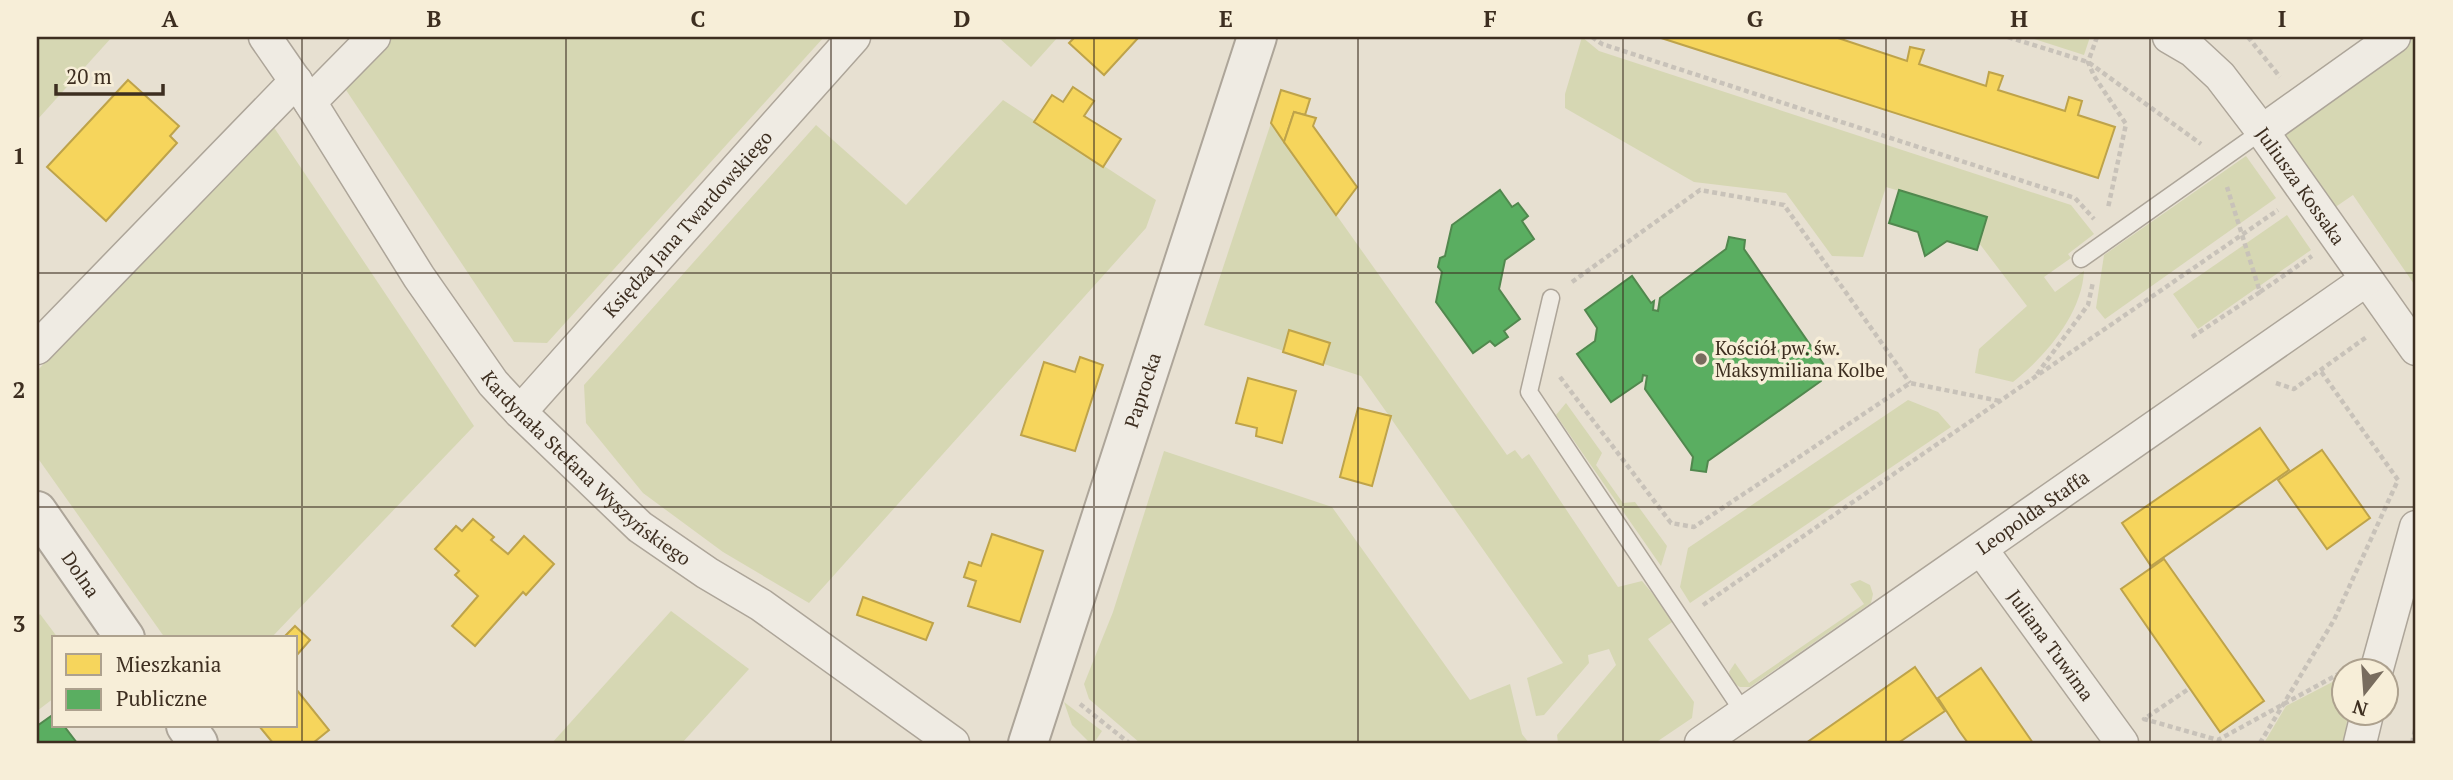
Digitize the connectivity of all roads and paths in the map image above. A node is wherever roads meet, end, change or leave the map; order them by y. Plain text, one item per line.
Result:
1 (265, 37) edge
2 (374, 37) edge
3 (853, 37) edge
4 (1257, 37) edge
5 (1592, 37) edge
6 (2097, 37) edge
7 (2169, 37) edge
8 (2248, 37) edge
9 (2394, 37) edge
10 (303, 92) junction
11 (2301, 102) junction
12 (2262, 131) junction
13 (2305, 192) junction
14 (2103, 229) junction
15 (2338, 238) junction
16 (2099, 246) junction
17 (2081, 259) dead end
18 (2366, 280) junction
19 (2260, 292) dead end
20 (1550, 298) joint
21 (2393, 318) junction
22 (37, 348) edge
23 (1539, 349) junction
24 (2416, 349) edge
25 (2320, 370) junction
26 (2034, 378) junction
27 (2273, 382) dead end
28 (1910, 383) junction
29 (2001, 401) junction
30 (520, 412) junction
31 (37, 511) edge
32 (2416, 527) edge
33 (1981, 548) junction
34 (1682, 620) junction
35 (124, 636) edge
36 (2380, 658) edge
37 (2330, 679) edge
38 (2187, 690) dead end
39 (2284, 703) junction
40 (2136, 709) dead end
41 (1744, 713) junction
42 (2144, 719) junction
43 (2416, 726) edge
44 (2149, 727) dead end
45 (187, 728) edge
46 (1121, 737) dead end
47 (198, 743) edge
48 (953, 743) edge
49 (1028, 743) edge
50 (1129, 743) edge
51 (1701, 743) edge
52 (2122, 743) edge
53 (2260, 743) edge
54 (2412, 743) edge

1 - 10 street, Kardynała Stefana Wyszyńskiego
2 - 10 street
3 - 30 street, Księdza Jana Twardowskiego
4 - 49 street, Paprocka
5 - 14 path
6 - 14 path
7 - 12 street, Juliusza Kossaka
8 - 11 path
9 - 11 street
10 - 22 street
10 - 30 street, Kardynała Stefana Wyszyńskiego
11 - 12 street
12 - 13 street, Juliusza Kossaka
12 - 16 lane
13 - 15 street, Juliusza Kossaka
13 - 26 path
14 - 16 path
15 - 18 street, Juliusza Kossaka
15 - 19 path
16 - 17 lane
16 - 26 path
18 - 21 street, Juliusza Kossaka
18 - 33 street, Leopolda Staffa
20 - 23 lane
20 - 28 path
21 - 24 street, Juliusza Kossaka
21 - 25 path
23 - 28 path
23 - 34 lane
25 - 27 path
25 - 39 path
26 - 29 path
28 - 29 path
29 - 34 path
30 - 48 street, Kardynała Stefana Wyszyńskiego
31 - 35 street, Dolna
32 - 36 street
33 - 41 street, Leopolda Staffa
33 - 52 street, Juliana Tuwima
34 - 41 lane
37 - 39 path
38 - 42 path
39 - 42 path
39 - 53 path
40 - 42 path
41 - 51 street, Leopolda Staffa
42 - 44 path
43 - 54 path
45 - 47 street
46 - 50 path

